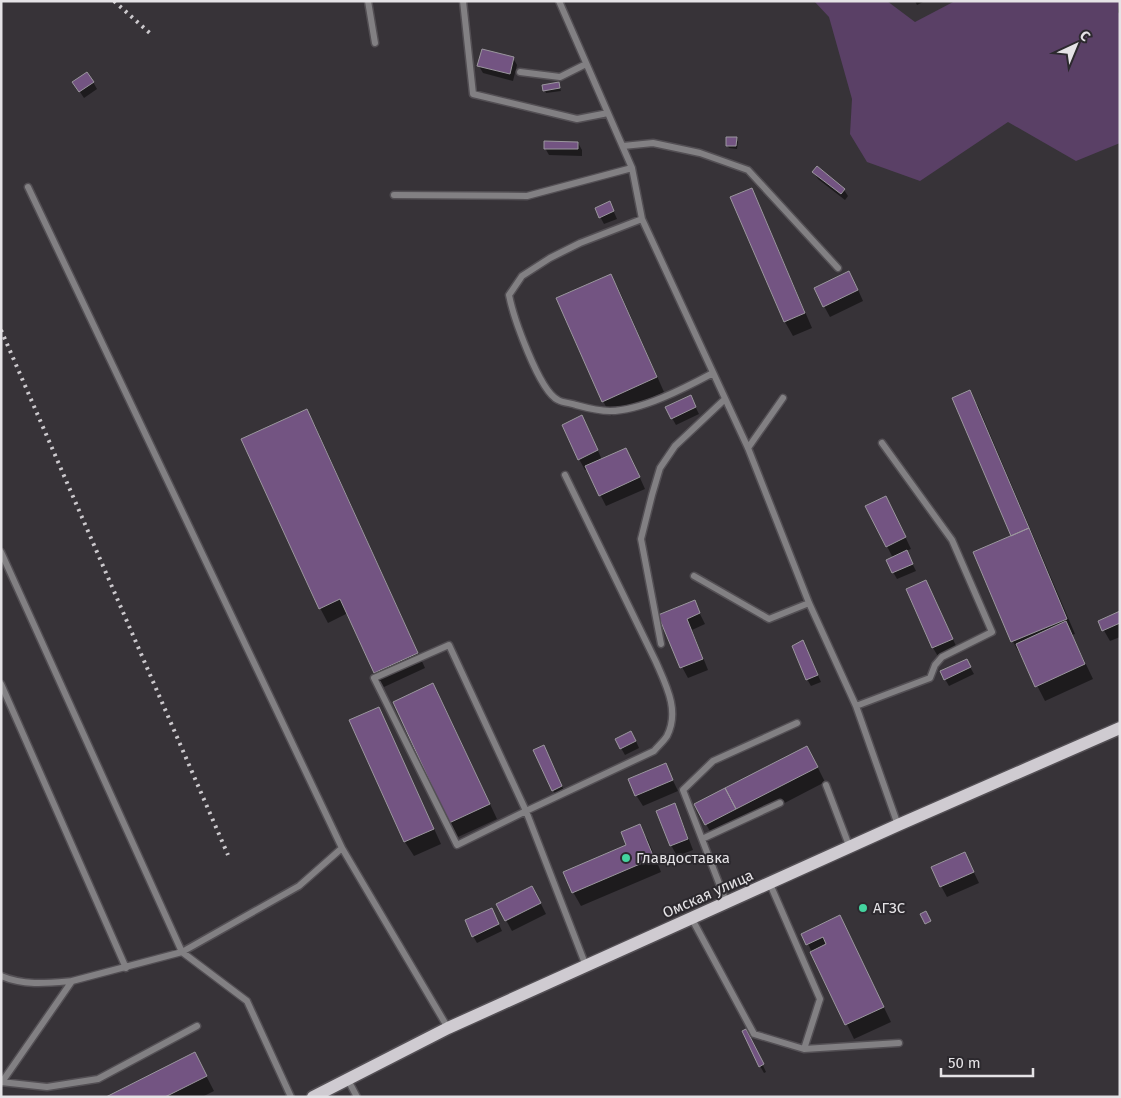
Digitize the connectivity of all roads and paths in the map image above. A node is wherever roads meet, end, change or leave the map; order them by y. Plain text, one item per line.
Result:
1 (368, 1) edge
2 (463, 1) edge
3 (559, 1) edge
4 (375, 43) dead end
5 (586, 64) junction
6 (520, 72) dead end
7 (608, 113) junction
8 (622, 146) junction
9 (632, 168) junction
10 (28, 187) dead end
11 (394, 195) dead end
12 (642, 219) junction
13 (838, 268) dead end
14 (713, 373) junction
15 (782, 398) dead end
16 (725, 400) junction
17 (882, 443) dead end
18 (748, 448) junction
19 (565, 475) dead end
20 (1, 552) edge
21 (694, 576) dead end
22 (809, 603) junction
23 (661, 644) dead end
24 (1, 684) edge
25 (856, 706) junction
26 (797, 723) dead end
27 (1120, 728) edge
28 (826, 785) dead end
29 (780, 804) dead end
30 (526, 811) junction
31 (898, 825) junction
32 (702, 839) junction
33 (342, 848) junction
34 (850, 848) junction
35 (770, 884) junction
36 (726, 904) junction
37 (692, 919) junction
38 (182, 952) junction
39 (586, 966) junction
40 (126, 968) junction
41 (1, 976) edge
42 (72, 981) junction
43 (197, 1026) dead end
44 (448, 1028) junction
45 (899, 1043) dead end
46 (804, 1049) junction
47 (348, 1080) junction
48 (2, 1082) edge
49 (291, 1097) edge
50 (313, 1097) edge
51 (357, 1097) edge

1 - 4 lane
2 - 7 lane
3 - 5 lane
5 - 6 lane
5 - 7 lane
7 - 8 lane
8 - 9 lane
8 - 13 lane
9 - 11 lane
9 - 12 lane
10 - 33 lane
12 - 14 lane
12 - 14 lane
14 - 16 lane
15 - 18 lane
16 - 18 lane
16 - 23 lane
17 - 25 lane
18 - 22 lane
19 - 30 lane
20 - 38 lane
21 - 22 lane
22 - 25 lane
24 - 40 lane
25 - 31 lane
26 - 32 lane
27 - 31 main road, Омская улица
28 - 34 lane
29 - 32 lane
30 - 30 lane
30 - 39 lane
31 - 34 main road, Омская улица
32 - 36 lane
33 - 38 lane
33 - 44 lane
34 - 35 main road, Омская улица
35 - 36 main road, Омская улица
35 - 46 lane
36 - 37 main road, Омская улица
37 - 39 main road, Омская улица
37 - 46 lane
38 - 40 lane
38 - 49 lane
39 - 44 main road, Омская улица
40 - 42 lane
41 - 42 lane
42 - 48 lane
43 - 48 lane
44 - 47 main road, Омская улица
45 - 46 lane
47 - 50 main road, Омская улица
47 - 51 lane

